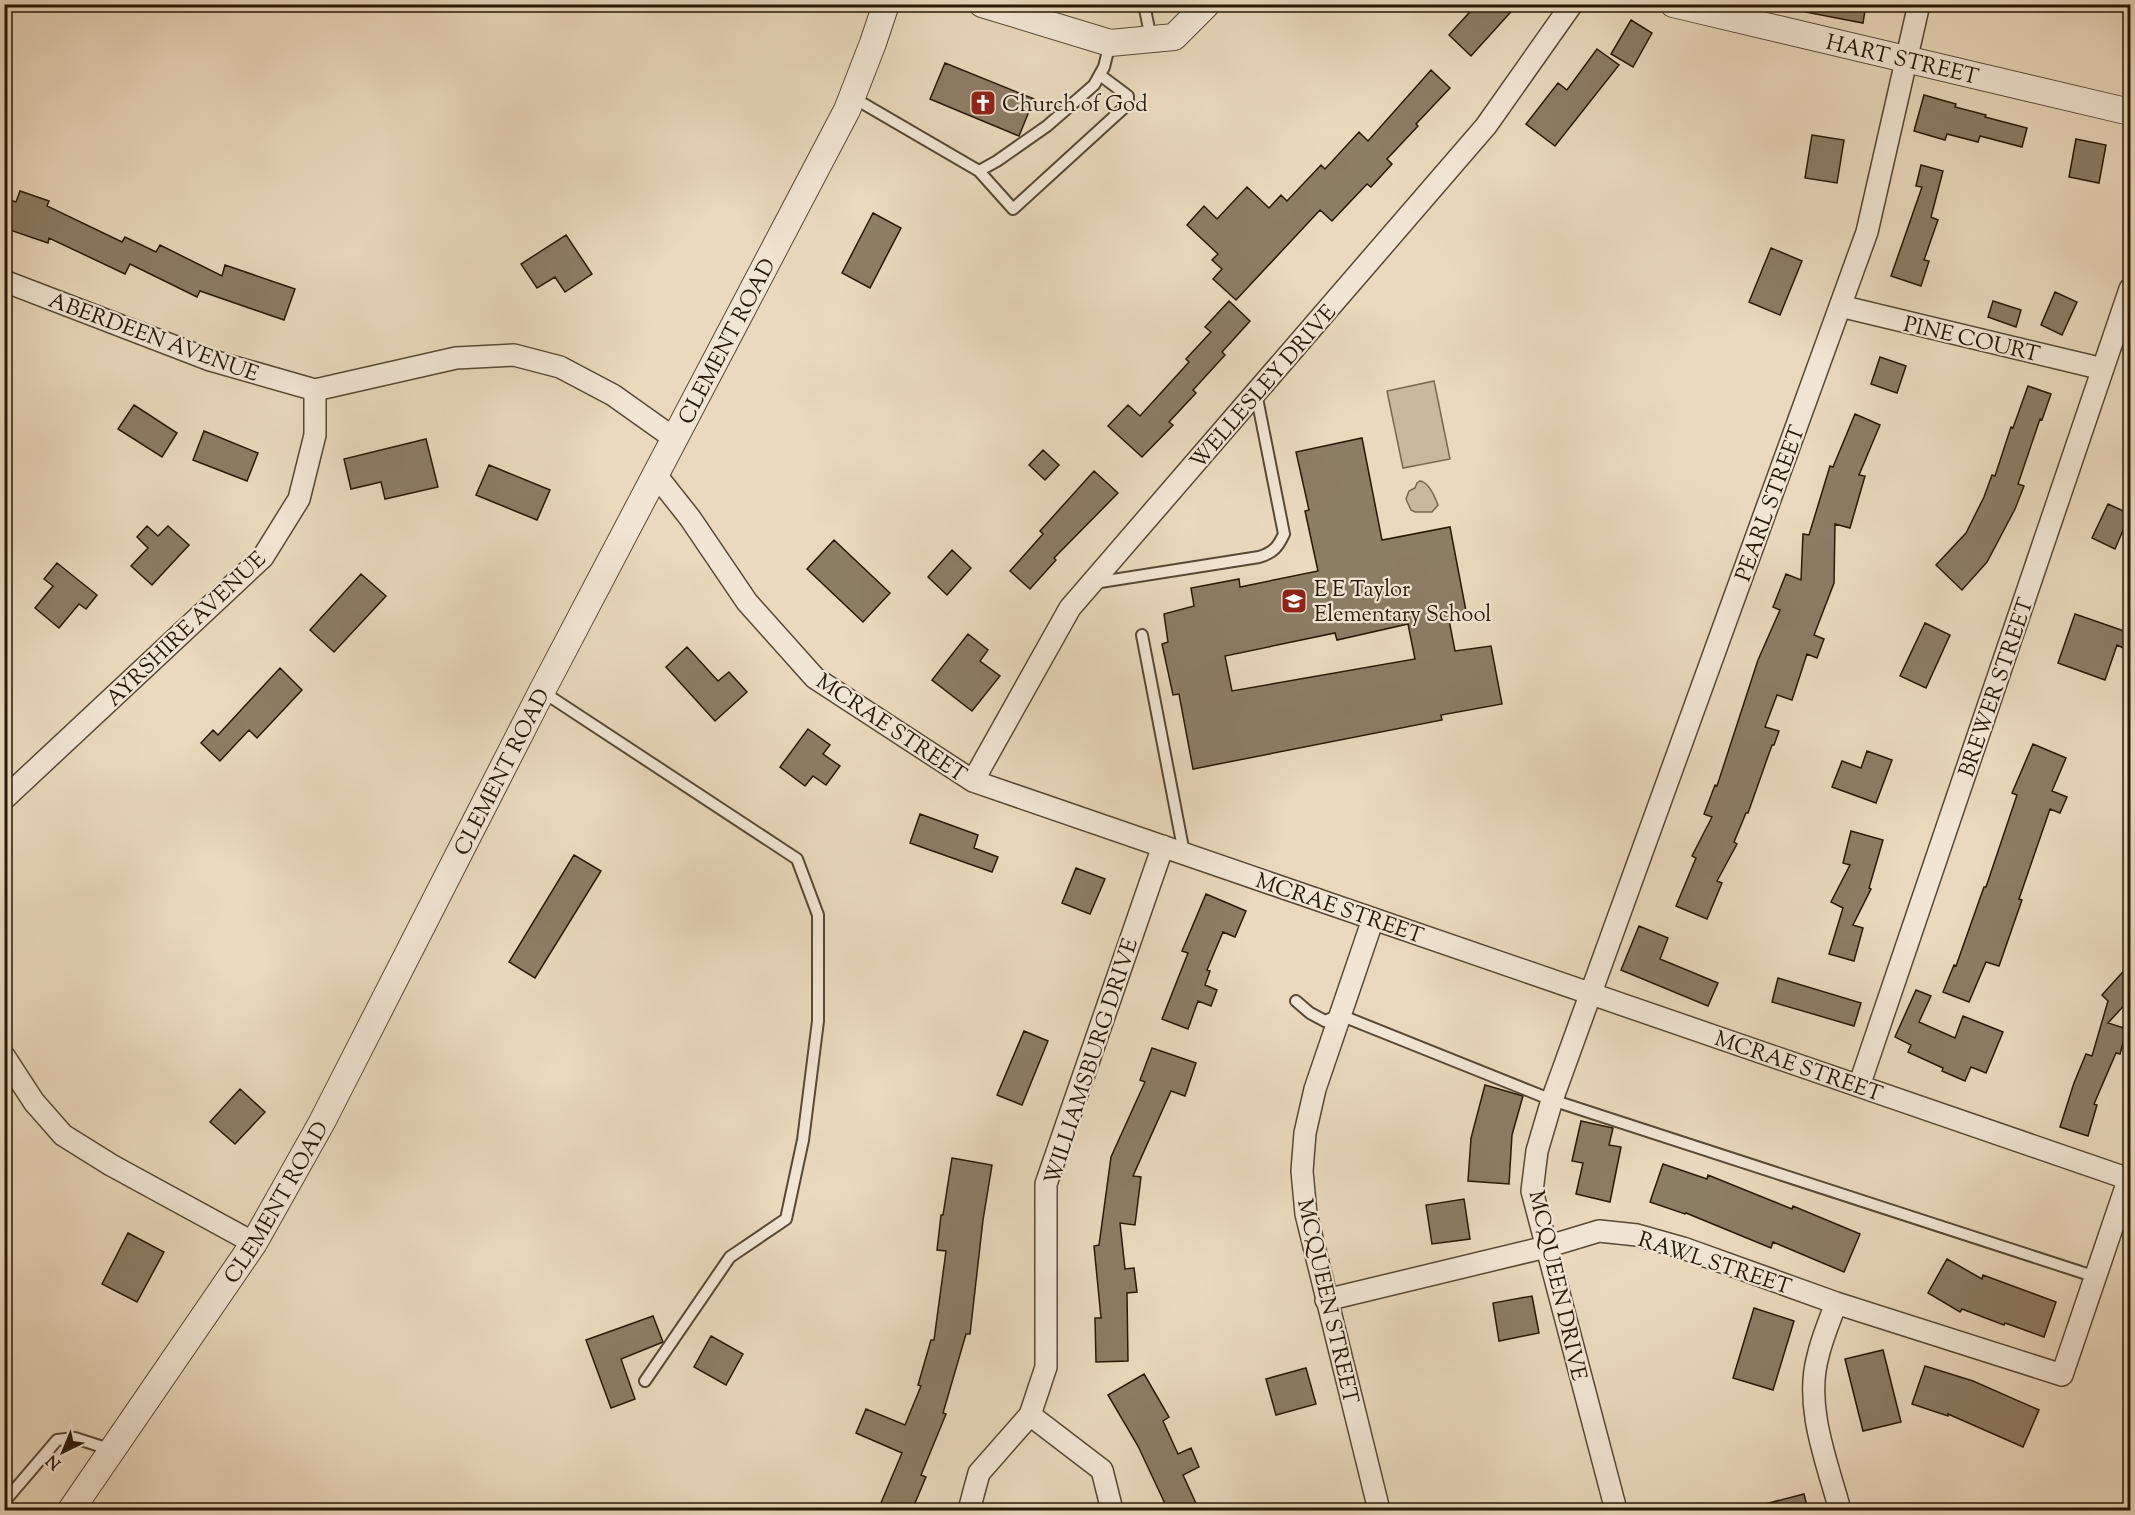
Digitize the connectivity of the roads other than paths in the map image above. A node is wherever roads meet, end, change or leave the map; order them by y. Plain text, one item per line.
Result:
1 (886, 4) edge
2 (982, 4) edge
3 (1144, 4) edge
4 (1207, 4) edge
5 (1572, 4) edge
6 (1673, 4) edge
7 (1919, 4) edge
8 (1151, 39) junction
9 (1110, 43) junction
10 (1908, 60) junction
11 (1100, 75) junction
12 (852, 97) junction
13 (2130, 112) edge
14 (979, 171) junction
15 (4, 281) edge
16 (2130, 289) edge
17 (1840, 306) junction
18 (2103, 369) junction
19 (315, 390) junction
20 (1256, 393) junction
21 (675, 439) junction
22 (656, 475) junction
23 (1091, 584) junction
24 (1142, 635) dead end
25 (542, 692) junction
26 (973, 781) junction
27 (4, 799) edge
28 (1163, 846) junction
29 (1184, 853) junction
30 (1373, 918) junction
31 (1590, 993) junction
32 (1296, 1001) dead end
33 (1340, 1015) junction
34 (4, 1056) edge
35 (1859, 1086) junction
36 (1552, 1100) junction
37 (2130, 1177) edge
38 (254, 1243) junction
39 (1546, 1247) junction
40 (2096, 1277) junction
41 (1326, 1300) junction
42 (1836, 1303) junction
43 (645, 1381) dead end
44 (1030, 1415) junction
45 (112, 1450) junction
46 (4, 1502) edge
47 (71, 1510) edge
48 (969, 1510) edge
49 (1112, 1510) edge
50 (1379, 1510) edge
51 (1616, 1510) edge
52 (1840, 1510) edge

1 - 12 street, CLEMENT ROAD
2 - 9 street
3 - 8 lane
4 - 8 street
5 - 20 street, WELLESLEY DRIVE
6 - 10 street, HART STREET
7 - 10 street, PEARL STREET
8 - 9 street
9 - 11 lane
10 - 13 street, HART STREET
10 - 17 street, PEARL STREET
11 - 14 lane
11 - 14 lane
12 - 14 lane
12 - 21 street, CLEMENT ROAD
15 - 19 street, ABERDEEN AVENUE
16 - 18 street, BREWER STREET
17 - 18 street, PINE COURT
17 - 31 street, PEARL STREET
18 - 35 street, BREWER STREET
19 - 21 street, ABERDEEN AVENUE
19 - 27 street, AYRSHIRE AVENUE
20 - 23 street, WELLESLEY DRIVE
20 - 23 lane
21 - 22 street, CLEMENT ROAD
22 - 25 street, CLEMENT ROAD
22 - 26 street, MCRAE STREET
23 - 26 street, WELLESLEY DRIVE
24 - 29 lane
25 - 38 street, CLEMENT ROAD
25 - 43 lane
26 - 28 street, MCRAE STREET
28 - 29 street, MCRAE STREET
28 - 44 street, WILLIAMSBURG DRIVE
29 - 30 street, MCRAE STREET
30 - 31 street, MCRAE STREET
30 - 33 street, MCQUEEN STREET
31 - 35 street, MCRAE STREET
31 - 36 street, MCQUEEN DRIVE
32 - 33 lane
33 - 36 lane
33 - 41 street, MCQUEEN STREET
34 - 38 street
35 - 37 street, MCRAE STREET
36 - 39 street, MCQUEEN DRIVE
36 - 40 lane
37 - 40 street
38 - 45 street, CLEMENT ROAD
39 - 41 street, RAWL STREET
39 - 42 street, RAWL STREET
39 - 51 street, MCQUEEN DRIVE
40 - 42 street, RAWL STREET
41 - 50 street, MCQUEEN STREET
42 - 52 street
44 - 48 street, WILLIAMSBURG DRIVE
44 - 49 street
45 - 46 lane
45 - 47 street, CLEMENT ROAD

